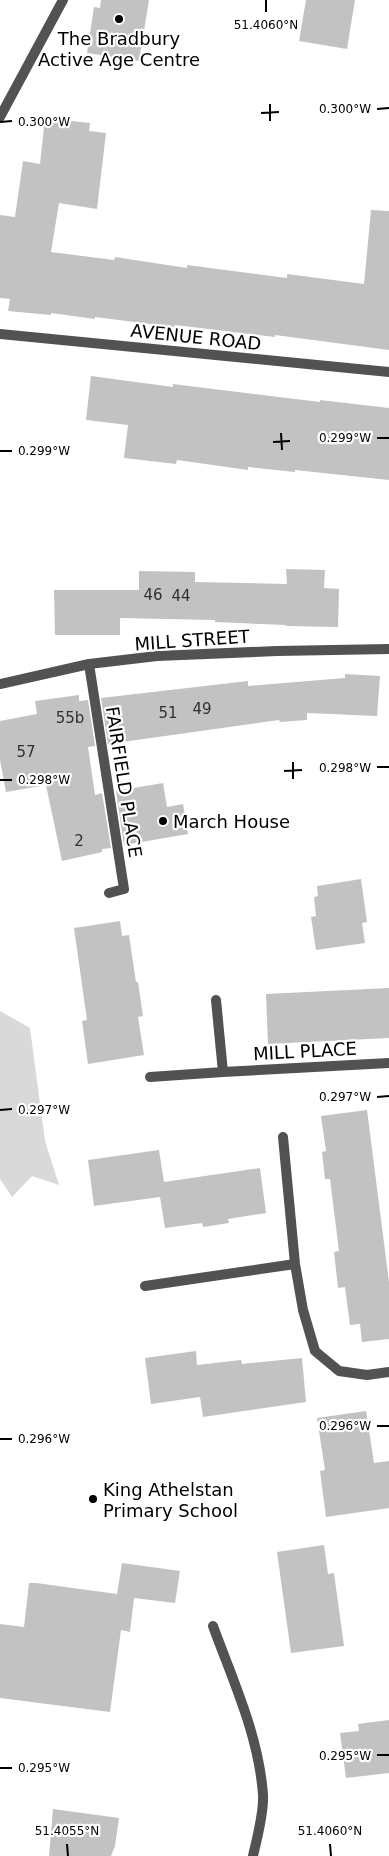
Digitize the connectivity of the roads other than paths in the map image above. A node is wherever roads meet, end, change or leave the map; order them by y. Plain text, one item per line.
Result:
1 (63, 0) edge
2 (0, 117) edge
3 (0, 334) edge
4 (389, 372) edge
5 (389, 650) edge
6 (89, 664) junction
7 (0, 684) edge
8 (109, 893) dead end
9 (216, 1000) dead end
10 (389, 1063) edge
11 (223, 1072) junction
12 (150, 1077) dead end
13 (283, 1137) dead end
14 (295, 1264) junction
15 (145, 1286) dead end
16 (389, 1372) edge
17 (213, 1626) dead end
18 (253, 1856) edge

1 - 2 street
3 - 4 street, AVENUE ROAD
5 - 6 street, MILL STREET
6 - 7 street, MILL STREET
6 - 8 street, FAIRFIELD PLACE
9 - 11 street
10 - 11 street, MILL PLACE
11 - 12 street, MILL PLACE
13 - 14 street
14 - 15 street
14 - 16 street
17 - 18 street

